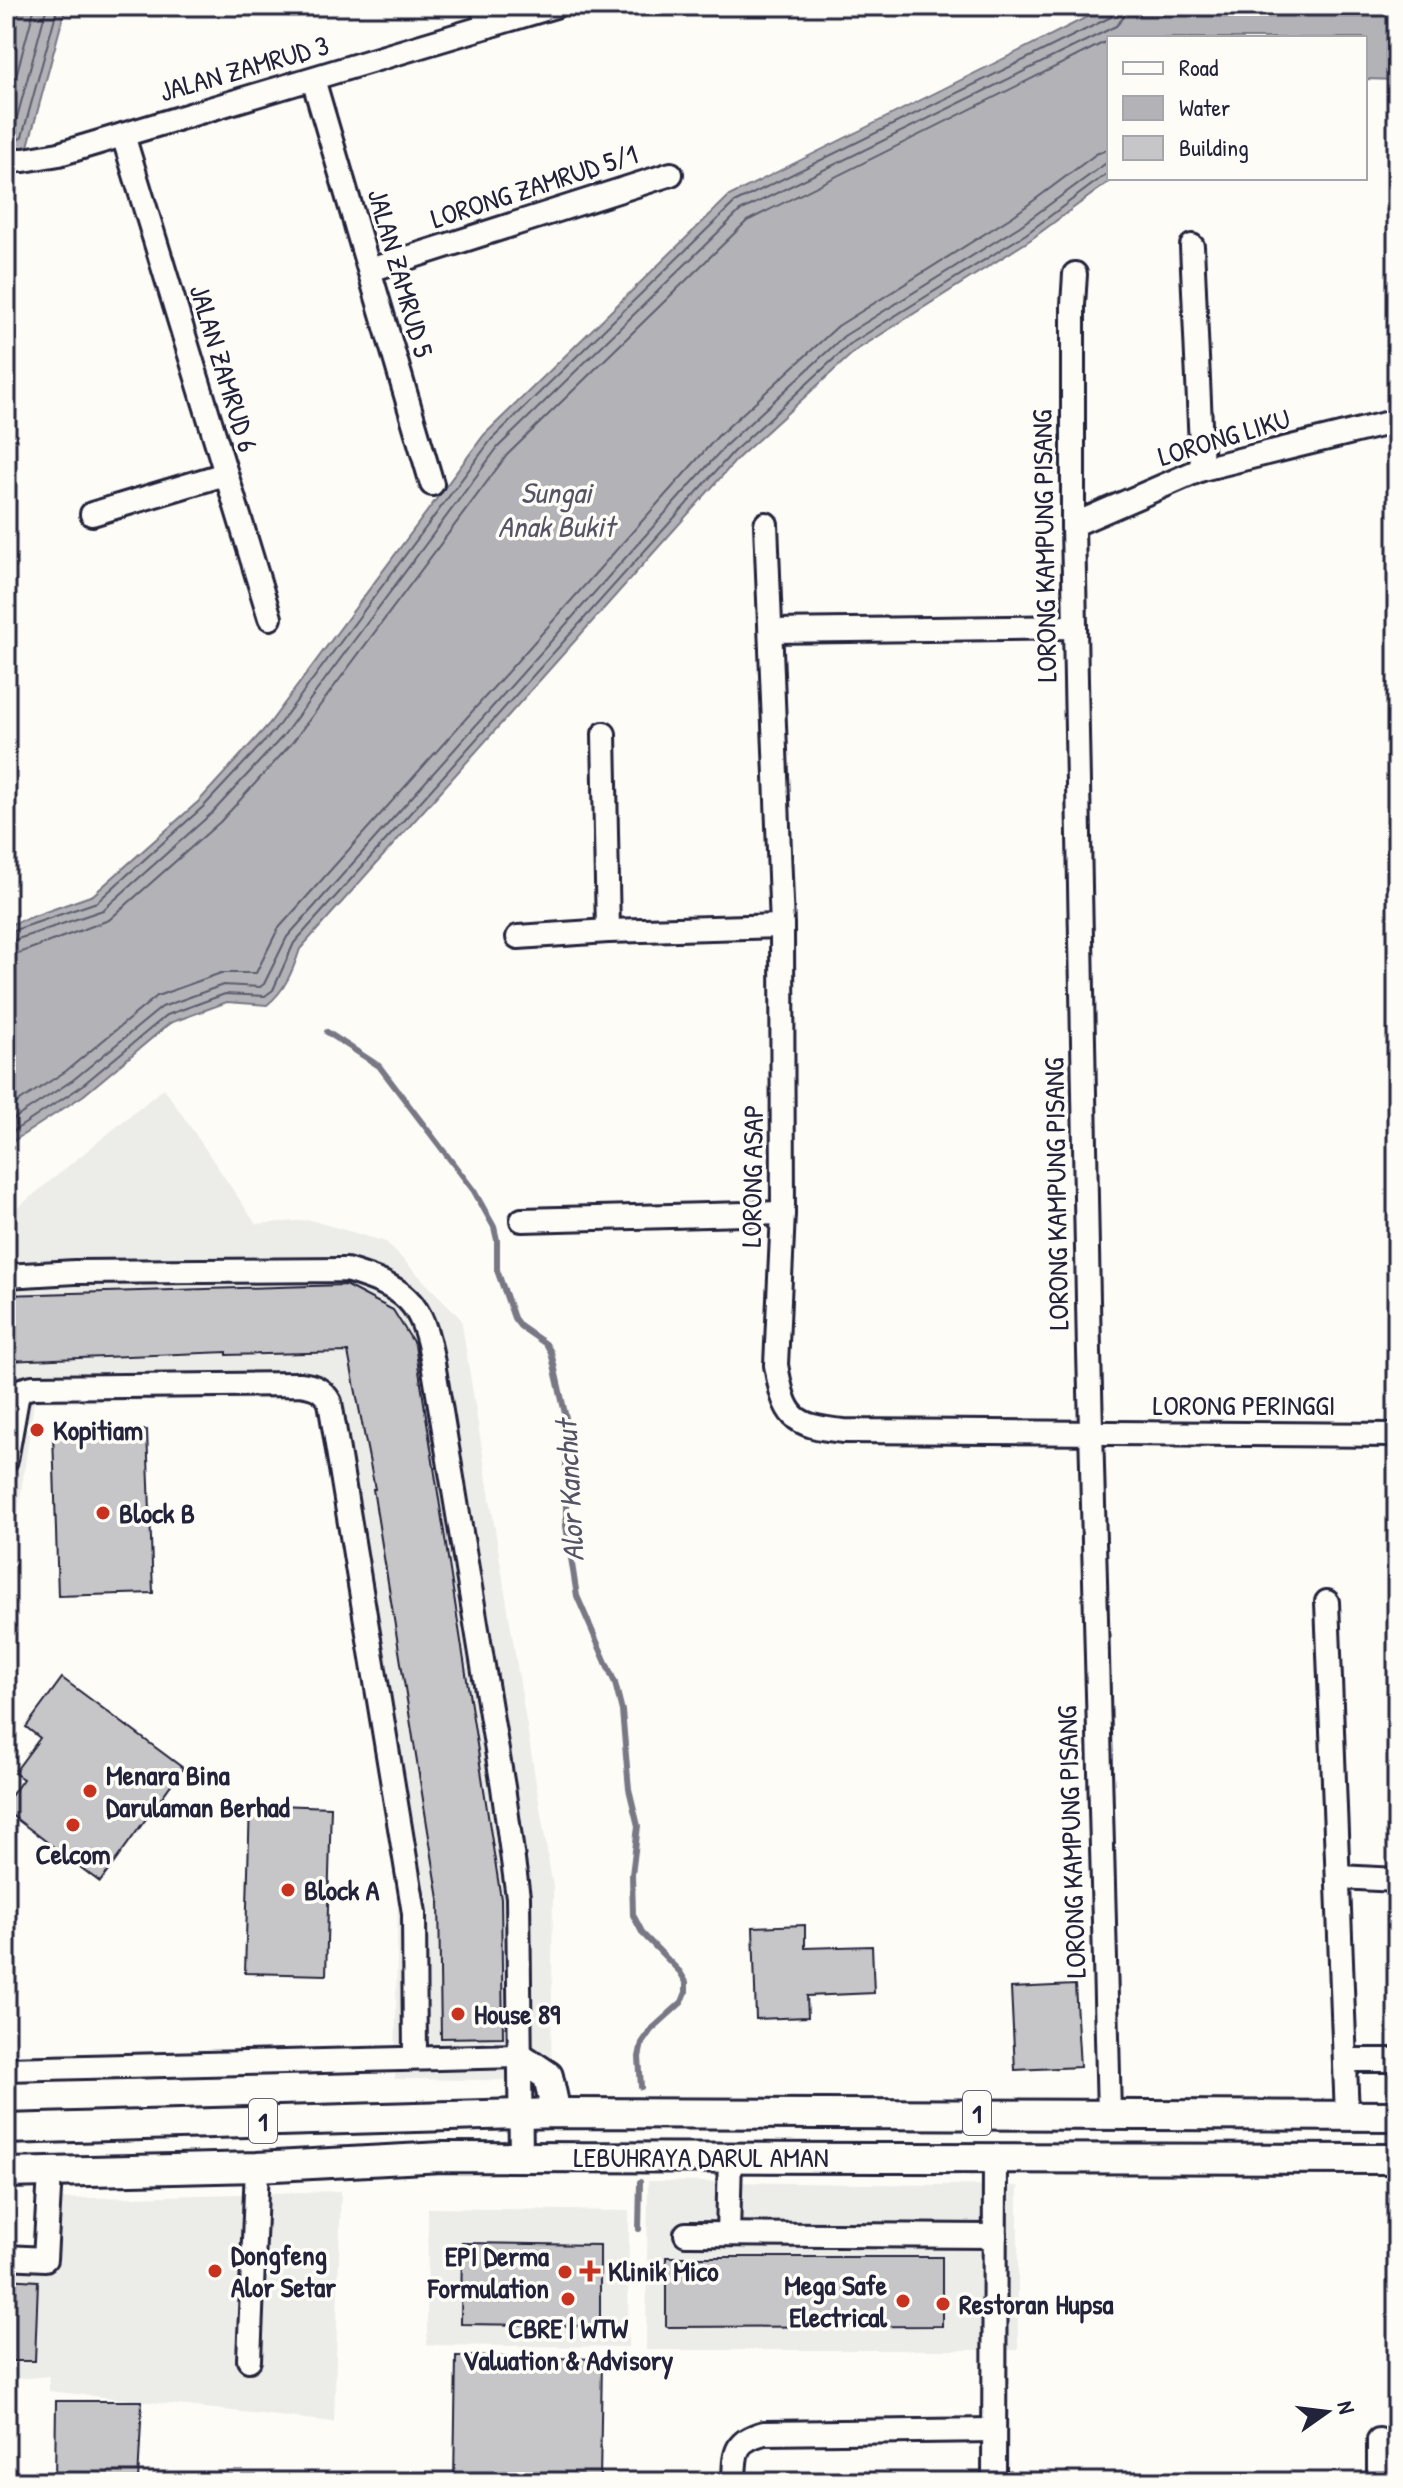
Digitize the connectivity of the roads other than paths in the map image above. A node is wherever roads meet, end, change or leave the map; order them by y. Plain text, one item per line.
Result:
1 (555, 6) edge
2 (485, 16) edge
3 (313, 79) junction
4 (123, 135) junction
5 (6, 160) edge
6 (671, 174) dead end
7 (1192, 246) dead end
8 (370, 270) junction
9 (1075, 274) dead end
10 (1397, 421) edge
11 (1202, 469) junction
12 (225, 474) junction
13 (432, 484) dead end
14 (92, 514) dead end
15 (766, 524) dead end
16 (1073, 525) junction
17 (270, 618) dead end
18 (1075, 627) junction
19 (771, 631) junction
20 (604, 734) dead end
21 (782, 926) junction
22 (608, 931) junction
23 (518, 937) dead end
24 (783, 1213) junction
25 (522, 1220) dead end
26 (6, 1276) edge
27 (1091, 1434) junction
28 (1397, 1435) edge
29 (6, 1460) edge
30 (1327, 1602) dead end
31 (1339, 1877) junction
32 (1397, 1880) edge
33 (518, 2056) junction
34 (415, 2058) junction
35 (1345, 2060) junction
36 (1397, 2060) edge
37 (6, 2069) edge
38 (556, 2113) junction
39 (1109, 2113) junction
40 (521, 2114) junction
41 (1347, 2116) junction
42 (1397, 2116) edge
43 (6, 2129) edge
44 (995, 2156) junction
45 (730, 2157) junction
46 (521, 2158) junction
47 (1397, 2159) edge
48 (257, 2167) junction
49 (6, 2173) edge
50 (50, 2173) junction
51 (686, 2234) dead end
52 (728, 2234) junction
53 (995, 2236) junction
54 (6, 2257) edge
55 (249, 2360) dead end
56 (994, 2430) junction
57 (1379, 2440) dead end
58 (734, 2482) edge
59 (994, 2482) edge
60 (1379, 2482) edge

1 - 2 street, JALAN ZAMRUD 3
2 - 3 street, JALAN ZAMRUD 3
3 - 4 street, JALAN ZAMRUD 3
3 - 8 street, JALAN ZAMRUD 5
4 - 5 street, JALAN ZAMRUD 3
4 - 12 street, JALAN ZAMRUD 6
6 - 8 street, LORONG ZAMRUD 5/1
7 - 11 street
8 - 13 street, JALAN ZAMRUD 5
9 - 16 street, LORONG KAMPUNG PISANG
10 - 11 street, LORONG LIKU
11 - 16 street, LORONG LIKU
12 - 14 street
12 - 17 street, JALAN ZAMRUD 6
15 - 19 street, LORONG ASAP
16 - 18 street, LORONG KAMPUNG PISANG
18 - 19 street
18 - 27 street, LORONG KAMPUNG PISANG
19 - 21 street, LORONG ASAP
20 - 22 street
21 - 22 street
21 - 24 street, LORONG ASAP
22 - 23 street
24 - 25 street
24 - 27 street, LORONG ASAP
26 - 33 street
27 - 28 street, LORONG PERINGGI
27 - 39 street, LORONG KAMPUNG PISANG
29 - 34 street
30 - 31 street
31 - 32 street
31 - 35 street
33 - 34 street
33 - 38 main road
33 - 40 street
34 - 37 street
35 - 36 street
35 - 41 street
38 - 39 main road, LEBUHRAYA DARUL AMAN / 1
38 - 40 main road, LEBUHRAYA DARUL AMAN / 1
39 - 41 main road, LEBUHRAYA DARUL AMAN / 1
40 - 43 main road, LEBUHRAYA DARUL AMAN / 1
40 - 46 street
41 - 42 main road, LEBUHRAYA DARUL AMAN / 1
44 - 45 main road, LEBUHRAYA DARUL AMAN / 1
44 - 47 main road, LEBUHRAYA DARUL AMAN / 1
44 - 53 street
45 - 46 main road, LEBUHRAYA DARUL AMAN / 1
45 - 52 street
46 - 48 main road, LEBUHRAYA DARUL AMAN / 1
48 - 50 main road, LEBUHRAYA DARUL AMAN / 1
48 - 55 street
49 - 50 main road, LEBUHRAYA DARUL AMAN / 1
50 - 54 street
51 - 52 street
52 - 53 street
53 - 56 street
56 - 58 street
56 - 59 street
57 - 60 street

